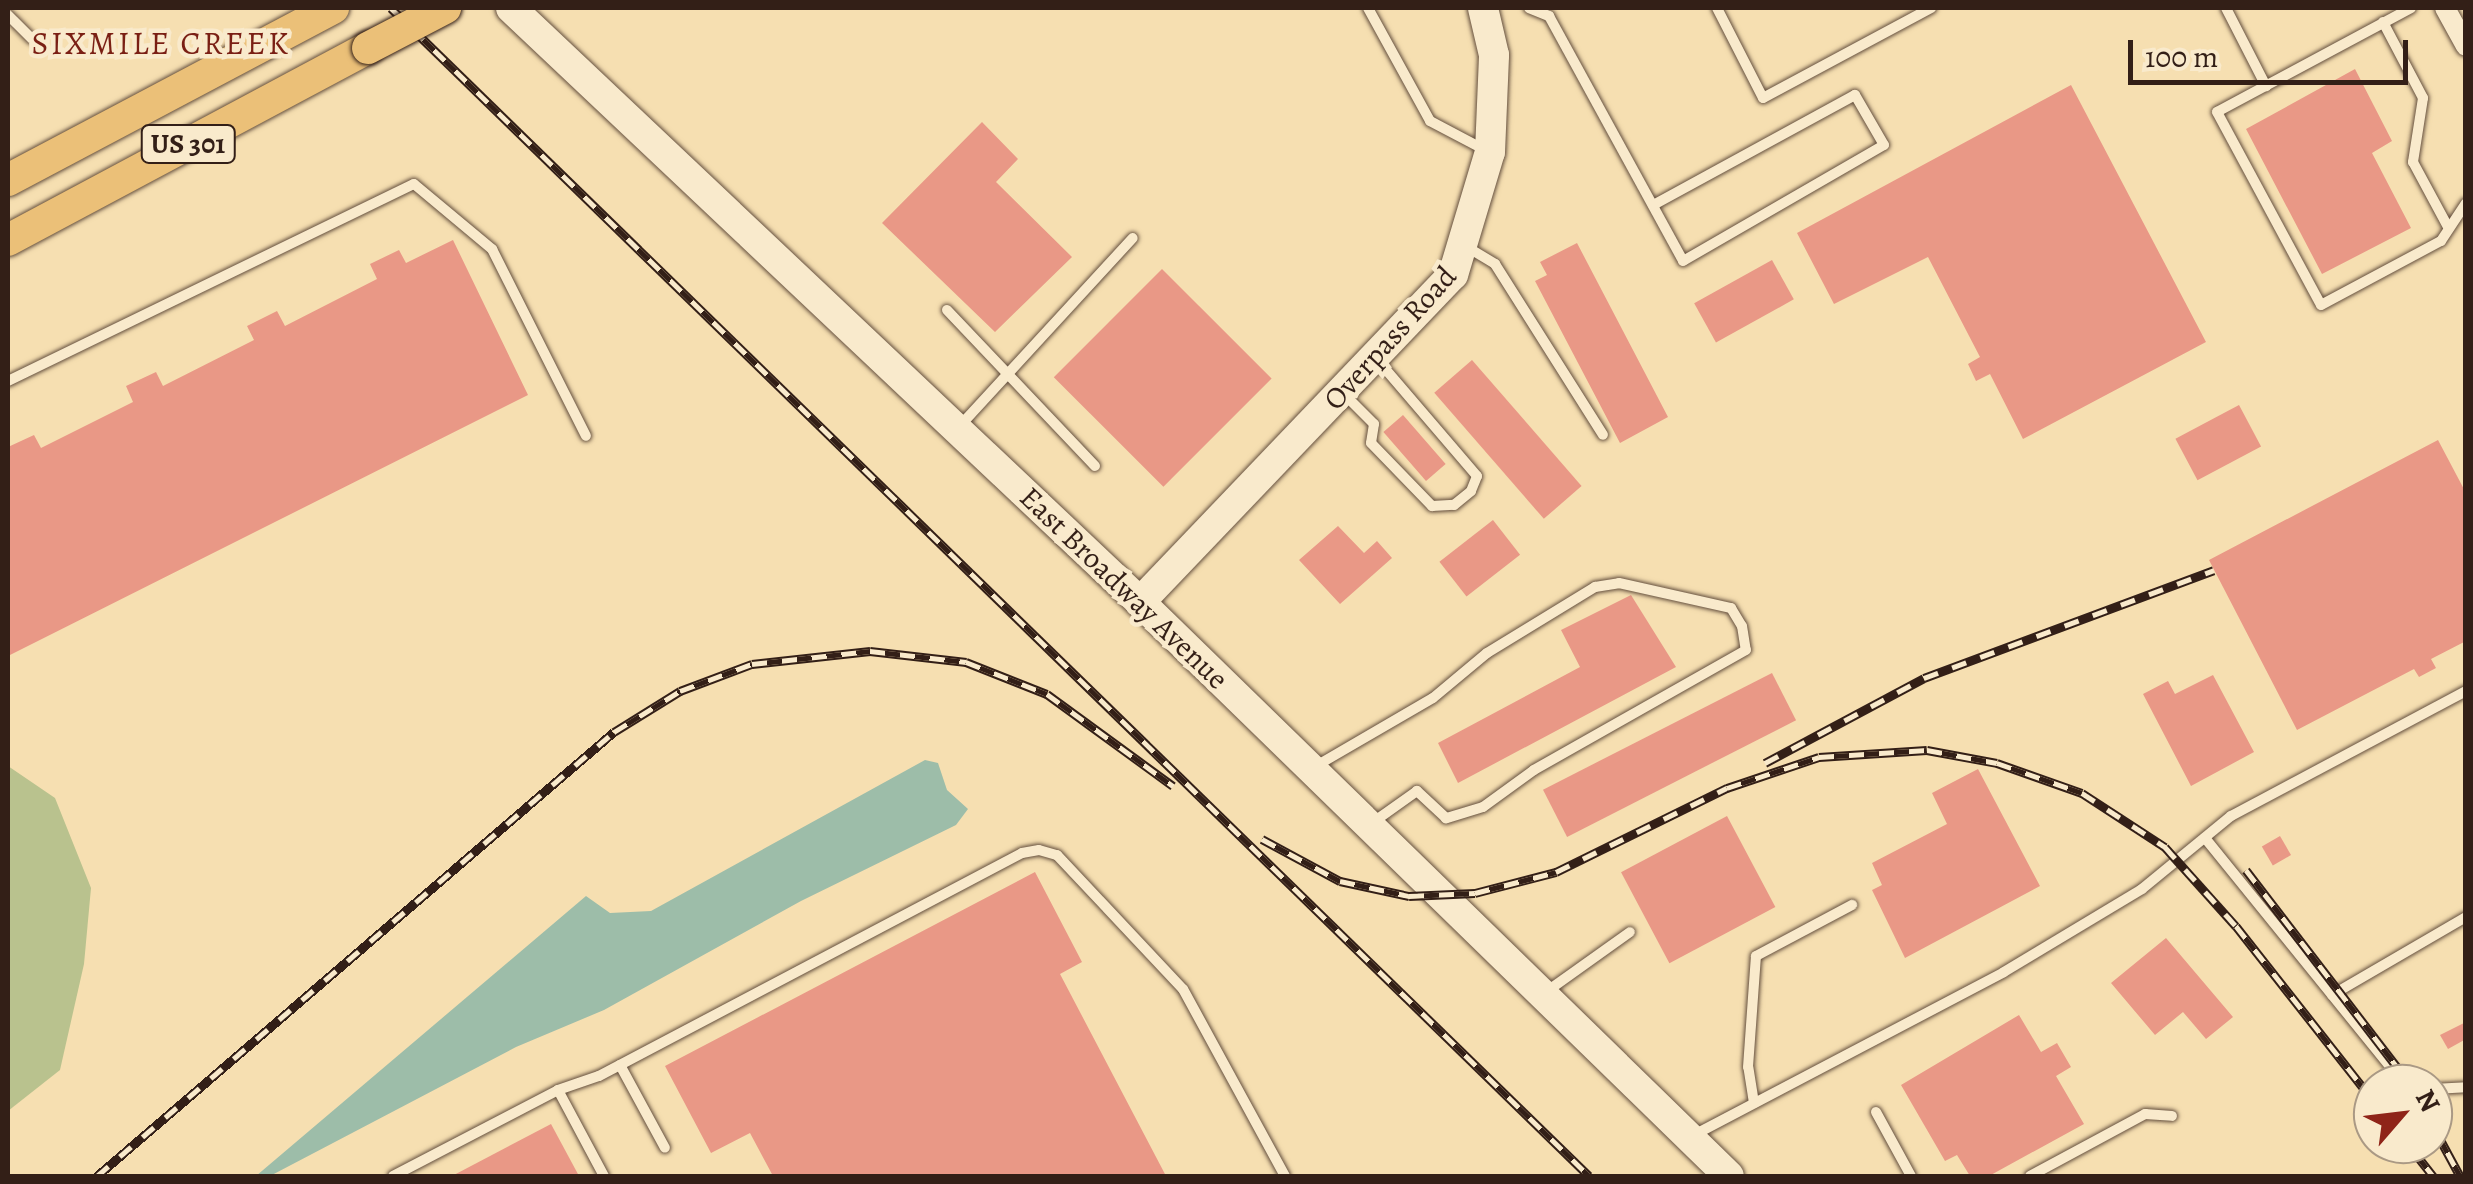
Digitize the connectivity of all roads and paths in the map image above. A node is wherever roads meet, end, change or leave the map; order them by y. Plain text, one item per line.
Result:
1 (333, 8) edge
2 (445, 8) edge
3 (511, 8) edge
4 (1368, 8) edge
5 (1484, 8) edge
6 (1530, 8) edge
7 (1716, 8) edge
8 (1931, 8) edge
9 (2226, 8) edge
10 (2411, 8) edge
11 (2445, 8) edge
12 (8, 15) edge
13 (2383, 22) junction
14 (32, 39) dead end
15 (2466, 46) edge
16 (2266, 86) junction
17 (1490, 152) junction
18 (8, 180) edge
19 (2466, 202) edge
20 (1653, 205) junction
21 (2448, 226) junction
22 (1133, 238) dead end
23 (8, 240) edge
24 (1466, 246) junction
25 (948, 310) dead end
26 (1375, 357) junction
27 (1007, 375) junction
28 (8, 381) edge
29 (1342, 391) junction
30 (957, 429) junction
31 (1603, 435) dead end
32 (586, 436) dead end
33 (1095, 466) dead end
34 (1140, 602) junction
35 (2466, 692) edge
36 (1310, 770) junction
37 (1367, 826) junction
38 (2205, 838) junction
39 (1852, 904) dead end
40 (2466, 917) edge
41 (1630, 932) dead end
42 (2332, 995) junction
43 (1542, 996) junction
44 (2388, 1064) edge
45 (620, 1065) junction
46 (558, 1090) junction
47 (1754, 1103) junction
48 (1876, 1112) dead end
49 (2172, 1116) dead end
50 (1690, 1137) junction
51 (666, 1148) dead end
52 (393, 1176) edge
53 (604, 1176) edge
54 (1285, 1176) edge
55 (1729, 1176) edge
56 (1911, 1176) edge
57 (2030, 1176) edge

1 - 18 main road, US 301
2 - 23 main road, US 301, bridge
3 - 30 main road, East Broadway Avenue
4 - 17 lane
5 - 17 main road, Overpass Road
6 - 20 lane
7 - 8 lane
9 - 16 lane
10 - 13 lane
11 - 15 street
12 - 14 lane
13 - 16 lane
13 - 21 lane
16 - 21 lane
17 - 24 main road, Overpass Road
19 - 21 lane
20 - 20 lane
22 - 27 lane
24 - 26 main road, Overpass Road
24 - 31 lane
25 - 27 lane
26 - 29 main road, Overpass Road
26 - 29 lane
27 - 30 lane
27 - 33 lane
28 - 32 lane
29 - 34 main road, Overpass Road
30 - 34 main road, East Broadway Avenue
34 - 36 main road, East Broadway Avenue
35 - 38 lane
36 - 37 main road, East Broadway Avenue
36 - 37 lane
37 - 43 main road, East Broadway Avenue
38 - 42 lane
38 - 47 lane
39 - 47 lane
40 - 42 lane
41 - 43 lane
42 - 44 lane
43 - 50 main road, East Broadway Avenue
45 - 46 lane
45 - 51 lane
45 - 54 lane
46 - 52 lane
46 - 53 lane
47 - 50 lane
48 - 56 lane
49 - 57 lane
50 - 55 main road, East Broadway Avenue

